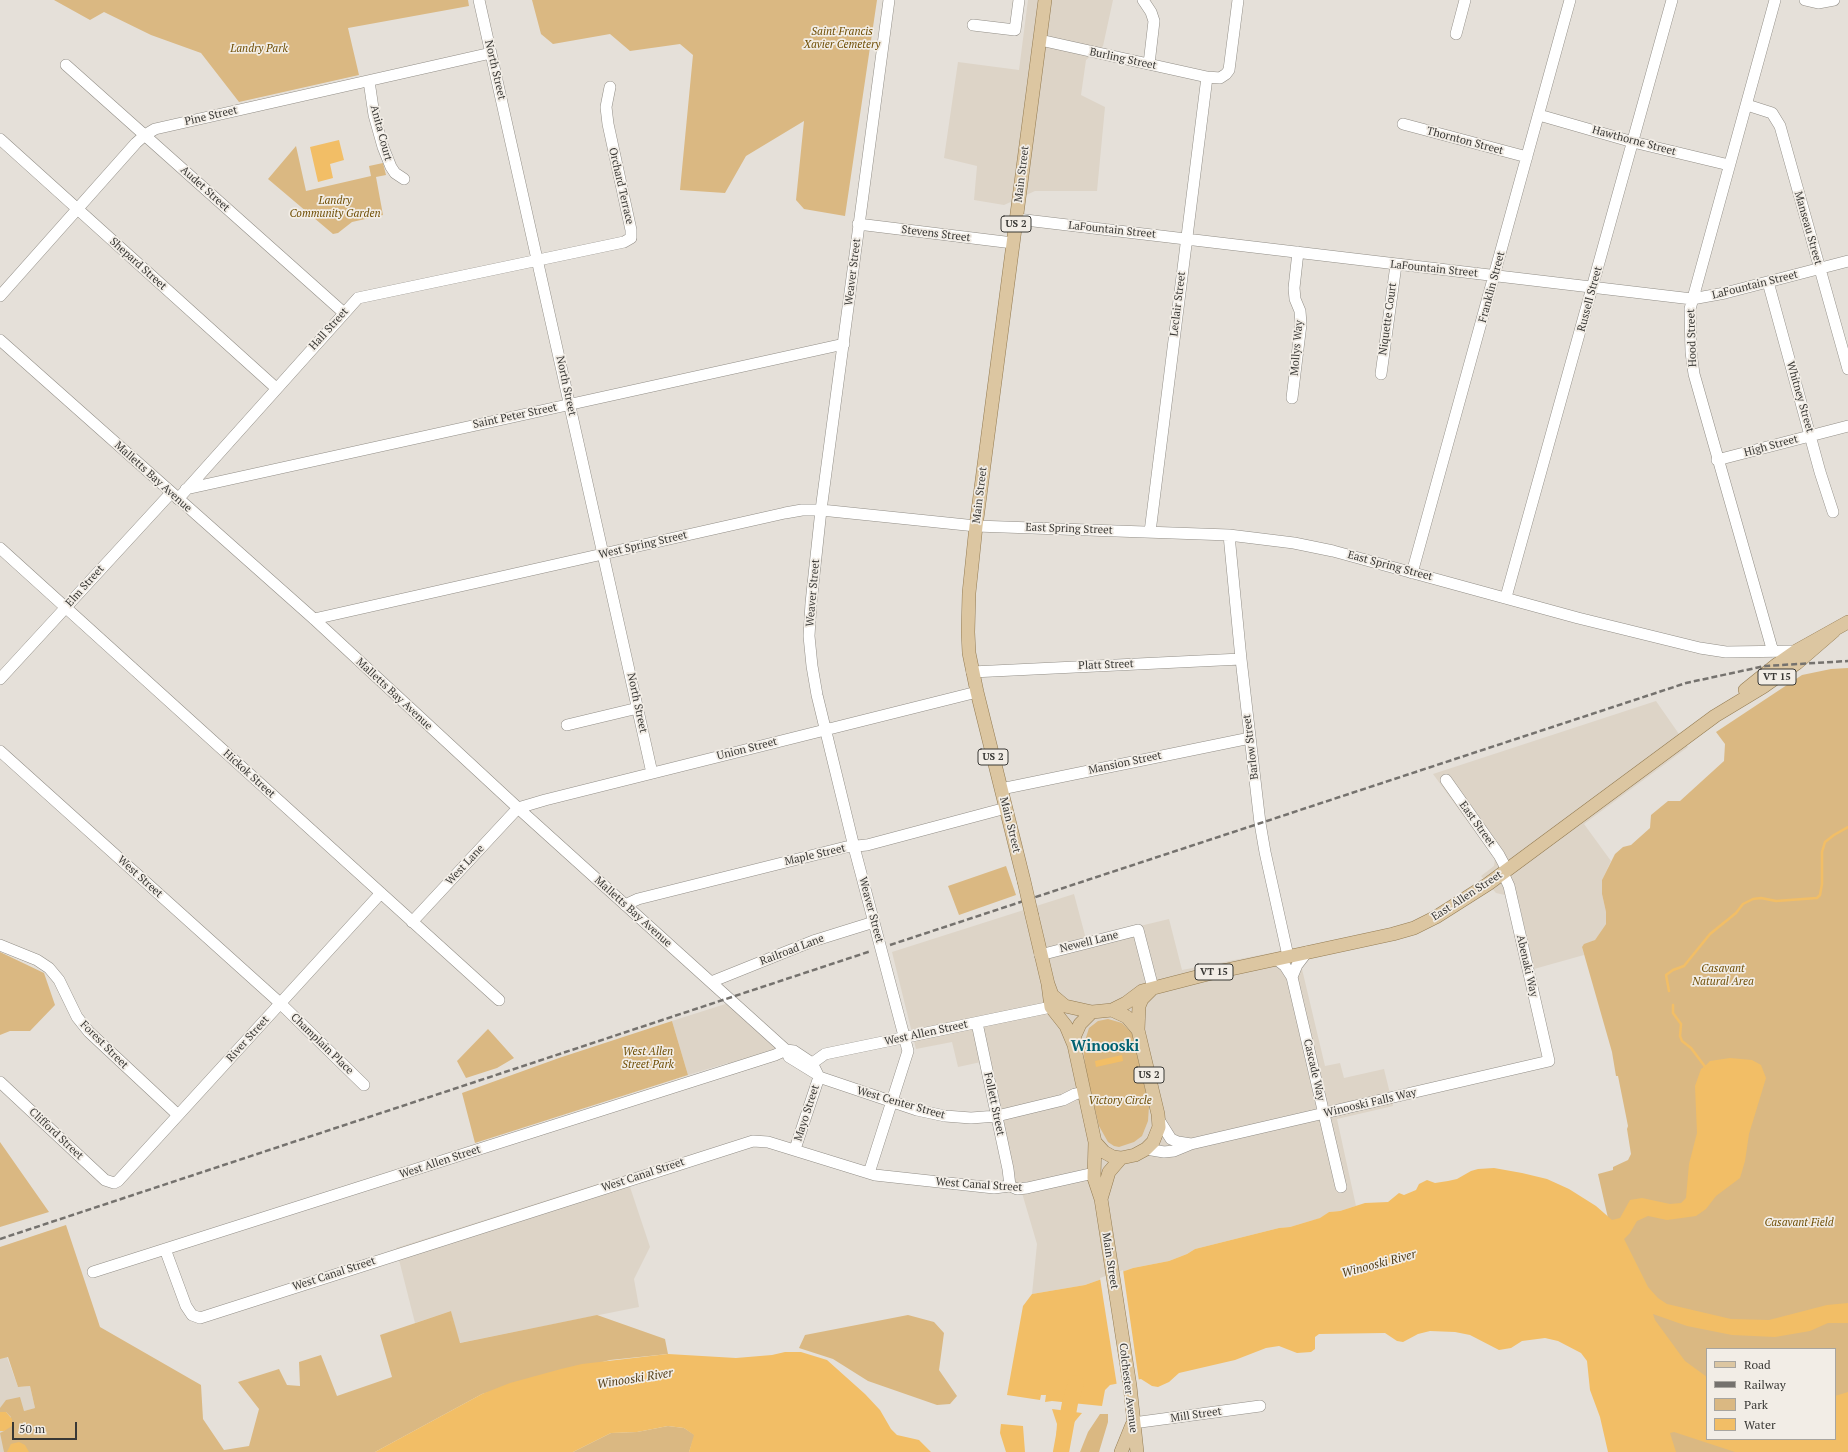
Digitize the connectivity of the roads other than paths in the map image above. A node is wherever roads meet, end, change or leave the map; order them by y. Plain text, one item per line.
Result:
1 (479, 0) edge
2 (889, 0) edge
3 (1019, 0) edge
4 (1045, 0) edge
5 (1143, 0) edge
6 (1238, 0) edge
7 (1465, 0) edge
8 (1570, 0) edge
9 (1672, 0) edge
10 (1775, 0) edge
11 (1805, 0) edge
12 (1834, 0) edge
13 (973, 25) dead end
14 (1456, 34) dead end
15 (1040, 40) junction
16 (491, 53) junction
17 (1149, 64) junction
18 (66, 65) dead end
19 (1207, 77) junction
20 (369, 80) junction
21 (610, 87) dead end
22 (1747, 105) junction
23 (1539, 115) junction
24 (1403, 124) dead end
25 (145, 135) junction
26 (0, 139) edge
27 (1633, 142) junction
28 (1527, 157) junction
29 (1729, 165) junction
30 (404, 179) dead end
31 (78, 210) junction
32 (1016, 219) junction
33 (858, 224) junction
34 (1186, 238) junction
35 (1013, 243) junction
36 (1298, 252) junction
37 (538, 259) junction
38 (1848, 261) edge
39 (1396, 265) junction
40 (1820, 269) junction
41 (1496, 275) junction
42 (1768, 282) junction
43 (1593, 287) junction
44 (0, 296) edge
45 (1692, 299) junction
46 (344, 312) junction
47 (0, 340) edge
48 (844, 344) junction
49 (1848, 369) edge
50 (1380, 374) dead end
51 (276, 388) junction
52 (1292, 398) dead end
53 (570, 404) junction
54 (1848, 426) edge
55 (1811, 435) junction
56 (1717, 460) junction
57 (186, 489) junction
58 (174, 496) junction
59 (822, 510) junction
60 (1833, 512) dead end
61 (976, 526) junction
62 (1150, 532) junction
63 (1229, 535) junction
64 (0, 548) edge
65 (604, 554) junction
66 (1412, 573) junction
67 (1506, 597) junction
68 (66, 607) junction
69 (314, 620) junction
70 (1848, 622) edge
71 (1834, 631) junction
72 (1796, 651) junction
73 (1773, 652) junction
74 (1241, 659) junction
75 (972, 672) junction
76 (0, 679) edge
77 (977, 692) junction
78 (638, 708) junction
79 (1715, 716) junction
80 (567, 725) dead end
81 (826, 730) junction
82 (1250, 738) junction
83 (0, 751) edge
84 (652, 773) junction
85 (1446, 780) dead end
86 (1001, 789) junction
87 (518, 808) junction
88 (1006, 808) junction
89 (854, 846) junction
90 (1505, 871) junction
91 (380, 893) junction
92 (625, 905) junction
93 (412, 922) junction
94 (874, 922) junction
95 (0, 945) edge
96 (1307, 952) junction
97 (1040, 955) junction
98 (1282, 958) junction
99 (1292, 977) junction
100 (711, 982) junction
101 (1048, 984) junction
102 (1153, 988) junction
103 (498, 1000) dead end
104 (280, 1003) junction
105 (1051, 1008) junction
106 (1112, 1010) junction
107 (1092, 1012) junction
108 (977, 1022) junction
109 (1138, 1030) junction
110 (904, 1038) junction
111 (1074, 1045) junction
112 (786, 1050) junction
113 (1549, 1061) joint
114 (813, 1070) junction
115 (0, 1082) edge
116 (364, 1085) dead end
117 (1080, 1093) junction
118 (892, 1102) junction
119 (1324, 1113) junction
120 (178, 1115) junction
121 (997, 1116) junction
122 (1159, 1120) junction
123 (1095, 1142) junction
124 (1191, 1144) junction
125 (795, 1150) junction
126 (1146, 1150) junction
127 (1121, 1158) junction
128 (869, 1173) junction
129 (1094, 1173) junction
130 (114, 1183) joint
131 (1010, 1186) junction
132 (1341, 1186) dead end
133 (1101, 1199) junction
134 (165, 1249) junction
135 (93, 1272) dead end
136 (1120, 1324) joint
137 (1260, 1406) dead end
138 (1133, 1423) junction
139 (1121, 1452) edge
140 (1137, 1452) edge

1 - 16 street, North Street
2 - 33 street, Weaver Street
3 - 13 street
4 - 15 main road, Main Street / US 2
5 - 17 street
6 - 19 street
7 - 14 street
8 - 23 street, Franklin Street
9 - 27 street, Russell Street
10 - 22 street, Hood Street
11 - 12 street
15 - 17 street, Burling Street
15 - 32 main road, Main Street / US 2
16 - 20 street, Pine Street
16 - 37 street, North Street
17 - 19 street, Burling Street
18 - 25 street, Audet Street
19 - 34 street, Leclair Street
20 - 25 street, Pine Street
20 - 30 street, Anita Court
21 - 37 street, Orchard Terrace
22 - 29 street, Hood Street
22 - 40 street, Manseau Street
23 - 27 street, Hawthorne Street
23 - 28 street, Franklin Street
24 - 28 street, Thornton Street
25 - 31 street, Pine Street
25 - 46 street, Audet Street
26 - 31 street, Shepard Street
27 - 29 street, Hawthorne Street
27 - 43 street, Russell Street
28 - 41 street, Franklin Street
29 - 45 street, Hood Street
31 - 44 street, Pine Street
31 - 51 street, Shepard Street
32 - 34 street, LaFountain Street
32 - 35 main road, Main Street / US 2
33 - 35 street, Stevens Street
33 - 48 street, Weaver Street
34 - 36 street, LaFountain Street
34 - 62 street, Leclair Street
35 - 61 main road, Main Street / US 2
36 - 39 street, LaFountain Street
36 - 52 street, Mollys Way
37 - 46 street, Hall Street
37 - 53 street, North Street
38 - 40 street, LaFountain Street
39 - 41 street, LaFountain Street
39 - 50 street, Niquette Court
40 - 42 street, LaFountain Street
40 - 49 street, Manseau Street
41 - 43 street, LaFountain Street
41 - 66 street, Franklin Street
42 - 45 street, LaFountain Street
42 - 55 street, Whitney Street
43 - 45 street, LaFountain Street
43 - 67 street, Russell Street
45 - 56 street, Hood Street
46 - 51 street, Hall Street
47 - 58 street, Malletts Bay Avenue
48 - 53 street, Saint Peter Street
48 - 59 street, Weaver Street
51 - 57 street, Hall Street
53 - 57 street, Saint Peter Street
53 - 65 street, North Street
54 - 55 street, High Street
55 - 56 street, High Street
55 - 60 street, Whitney Street
56 - 73 street, Hood Street
57 - 58 street, Hall Street
58 - 68 street, Elm Street
58 - 69 street, Malletts Bay Avenue
59 - 61 street, West Spring Street
59 - 65 street, West Spring Street
59 - 81 street, Weaver Street
61 - 62 street, East Spring Street
61 - 75 main road, Main Street / US 2
62 - 63 street, East Spring Street
63 - 66 street, East Spring Street
63 - 74 street, Barlow Street
64 - 68 street, Hickok Street
65 - 69 street, West Spring Street
65 - 78 street, North Street
66 - 67 street, East Spring Street
67 - 73 street, East Spring Street
68 - 76 street, Elm Street
68 - 91 street, Hickok Street
69 - 87 street, Malletts Bay Avenue
70 - 71 main road, East Allen Street / VT 15
71 - 72 main road, East Allen Street / VT 15
71 - 79 main road, East Allen Street / VT 15
72 - 73 street, East Spring Street
72 - 79 main road, East Allen Street / VT 15
74 - 75 street, Platt Street
74 - 82 street, Barlow Street
75 - 77 main road, Main Street / US 2
77 - 81 street, Union Street
77 - 86 main road, Main Street / US 2
78 - 80 street
78 - 84 street, North Street
79 - 90 main road, East Allen Street / VT 15
81 - 84 street, Union Street
81 - 89 street, Weaver Street
82 - 86 street, Mansion Street
82 - 98 street, Barlow Street
83 - 104 street, West Street
84 - 87 street, Union Street
85 - 90 street, East Street
86 - 88 main road, Main Street / US 2
87 - 92 street, Malletts Bay Avenue
87 - 93 street, West Lane
88 - 89 street, Maple Street
88 - 97 main road, Main Street / US 2, bridge
89 - 92 street, Maple Street
89 - 94 street, Weaver Street
90 - 96 main road, East Allen Street / VT 15
90 - 113 street, Abenaki Way
91 - 93 street, Hickok Street
91 - 104 street, River Street
92 - 100 street, Malletts Bay Avenue
93 - 103 street, Hickok Street
94 - 100 street, Railroad Lane
94 - 110 street, Weaver Street
95 - 120 street, Forest Street
96 - 98 main road, East Allen Street / VT 15
96 - 99 street
97 - 101 main road, Main Street / US 2
97 - 102 street, Newell Lane
98 - 99 street, Cascade Way
98 - 102 main road, East Allen Street / VT 15
99 - 119 street, Cascade Way
100 - 112 street, Malletts Bay Avenue
101 - 105 main road, Main Street / US 2
101 - 107 main road, Main Street / US 2
102 - 106 main road, East Allen Street / VT 15
102 - 109 main road
104 - 116 street, Champlain Place
104 - 120 street, River Street
105 - 108 street, West Allen Street
105 - 111 main road, Main Street
106 - 107 main road, Main Street / US 2
106 - 109 main road
107 - 111 main road, Main Street
108 - 110 street, West Allen Street
108 - 121 street, Follett Street
109 - 122 main road, US 2
110 - 114 street, West Allen Street
110 - 118 street, Weaver Street
111 - 117 main road, Main Street
112 - 114 street, Malletts Bay Avenue
112 - 134 street, West Allen Street
113 - 119 street, Winooski Falls Way
114 - 118 street, West Center Street
114 - 125 street, Mayo Street
115 - 130 street, Clifford Street
117 - 121 street, West Center Street
117 - 123 main road, Main Street
118 - 121 street, West Center Street
118 - 128 street, Weaver Street
119 - 124 street, Winooski Falls Way
119 - 132 street, Cascade Way
120 - 130 street, River Street
121 - 131 street, Follett Street
122 - 124 street, Winooski Falls Way
122 - 126 main road, US 2
123 - 127 main road
123 - 129 main road, Main Street
124 - 126 street, Winooski Falls Way
125 - 128 street, West Canal Street
125 - 134 street, West Canal Street
126 - 127 main road
127 - 133 main road, Main Street
128 - 131 street, West Canal Street
129 - 131 street, West Canal Street
129 - 133 main road, Main Street
133 - 136 main road, Main Street
134 - 135 street, West Allen Street
136 - 138 main road, Colchester Avenue
137 - 138 street, Mill Street
138 - 139 main road
138 - 140 main road, Colchester Avenue

